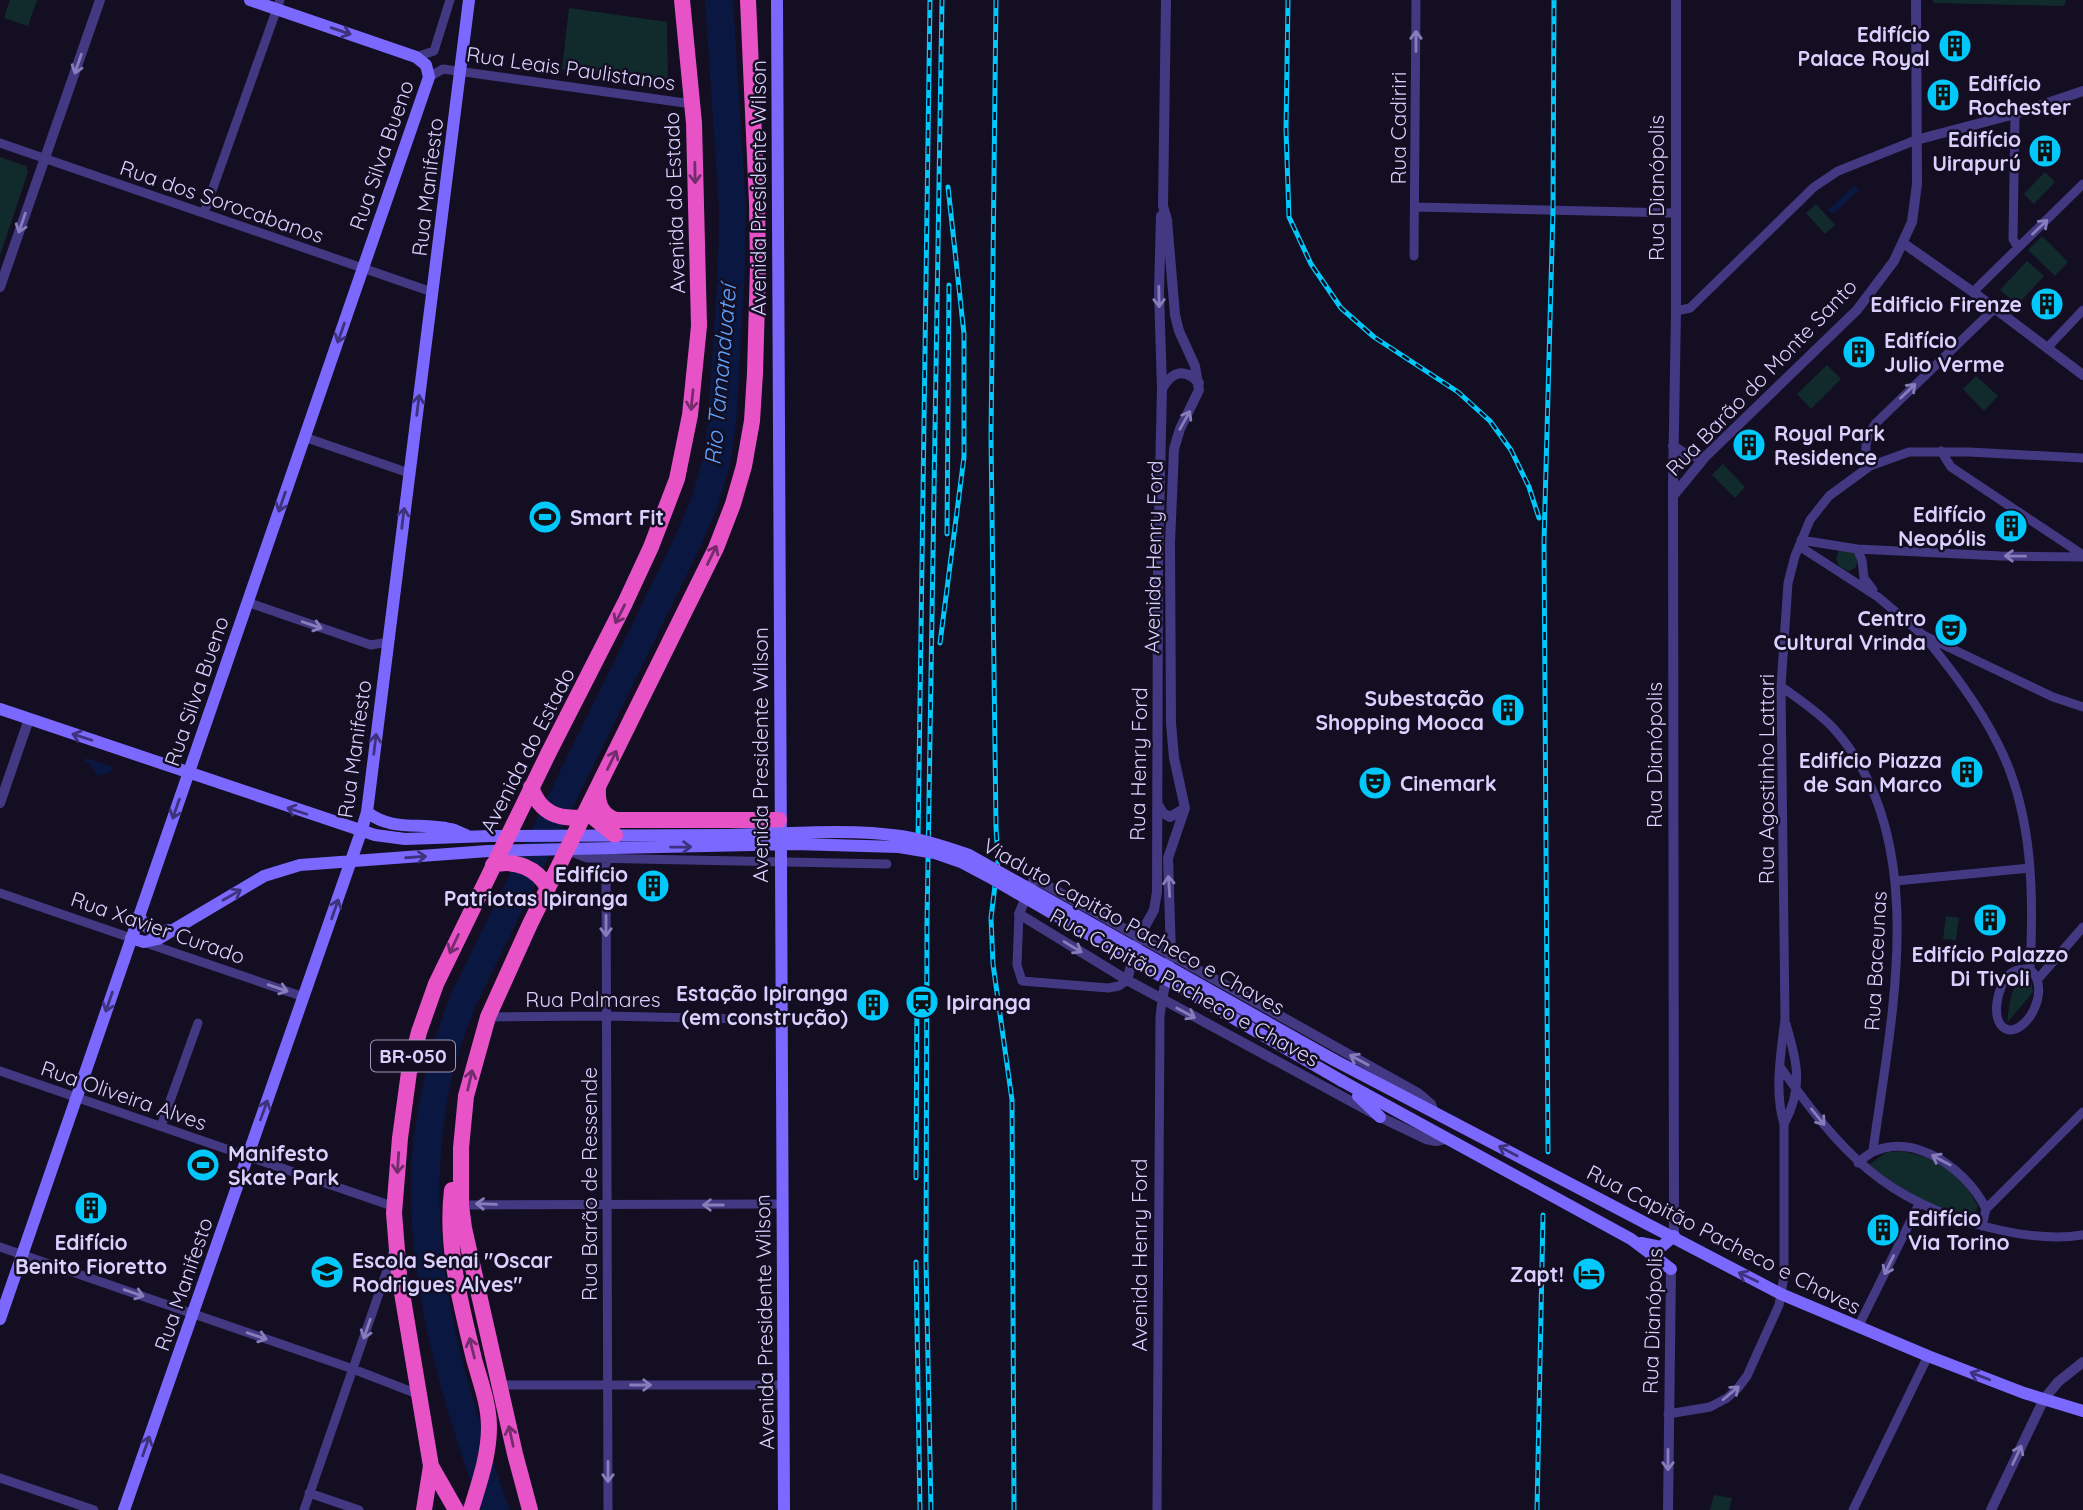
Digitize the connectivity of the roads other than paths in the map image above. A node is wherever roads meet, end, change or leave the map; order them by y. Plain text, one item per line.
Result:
1 (100, 0) edge
2 (250, 0) edge
3 (450, 0) edge
4 (469, 0) edge
5 (682, 0) edge
6 (748, 0) edge
7 (776, 0) edge
8 (1166, 0) edge
9 (1416, 0) edge
10 (1676, 0) edge
11 (1916, 0) edge
12 (278, 5) edge
13 (416, 57) junction
14 (460, 72) junction
15 (429, 77) junction
16 (2083, 91) edge
17 (692, 104) junction
18 (2015, 114) junction
19 (1916, 140) junction
20 (0, 143) edge
21 (44, 158) junction
22 (2083, 184) edge
23 (1163, 206) junction
24 (1415, 208) junction
25 (204, 213) junction
26 (1674, 214) junction
27 (1903, 243) junction
28 (2018, 248) junction
29 (1414, 256) dead end
30 (363, 268) junction
31 (0, 287) edge
32 (432, 292) junction
33 (1973, 292) junction
34 (1995, 308) junction
35 (2083, 310) edge
36 (1676, 311) junction
37 (2047, 348) junction
38 (2083, 375) edge
39 (1199, 383) junction
40 (1162, 389) junction
41 (304, 437) junction
42 (1673, 446) junction
43 (1941, 451) junction
44 (1704, 457) junction
45 (2083, 458) edge
46 (1870, 466) junction
47 (409, 473) junction
48 (1673, 496) junction
49 (1800, 543) junction
50 (1837, 547) junction
51 (1857, 548) junction
52 (2083, 556) edge
53 (1837, 569) junction
54 (1878, 597) junction
55 (247, 602) junction
56 (1923, 635) junction
57 (388, 642) junction
58 (1781, 687) junction
59 (2083, 707) edge
60 (0, 709) edge
61 (29, 719) junction
62 (188, 773) junction
63 (531, 788) junction
64 (598, 788) junction
65 (0, 803) edge
66 (1158, 806) junction
67 (1185, 808) junction
68 (366, 812) junction
69 (585, 814) junction
70 (779, 820) junction
71 (361, 832) junction
72 (470, 836) junction
73 (571, 843) junction
74 (611, 847) junction
75 (501, 850) junction
76 (779, 860) junction
77 (352, 862) junction
78 (887, 864) dead end
79 (2030, 868) junction
80 (1896, 881) junction
81 (548, 888) junction
82 (0, 893) edge
83 (1018, 914) junction
84 (139, 915) junction
85 (2083, 927) edge
86 (173, 929) junction
87 (1139, 937) junction
88 (138, 940) junction
89 (1171, 954) junction
90 (2030, 969) junction
91 (2038, 979) junction
92 (1127, 980) junction
93 (304, 997) junction
94 (1162, 1000) junction
95 (606, 1016) junction
96 (488, 1017) junction
97 (1785, 1019) junction
98 (782, 1020) junction
99 (198, 1023) dead end
100 (1334, 1060) joint
101 (1780, 1068) junction
102 (0, 1071) edge
103 (1342, 1081) junction
104 (1797, 1091) junction
105 (76, 1097) junction
106 (2083, 1112) edge
107 (1440, 1115) junction
108 (1380, 1117) junction
109 (1784, 1124) junction
110 (1407, 1125) junction
111 (161, 1126) junction
112 (461, 1148) junction
113 (1873, 1150) junction
114 (248, 1157) junction
115 (1858, 1163) junction
116 (1569, 1182) junction
117 (1554, 1198) junction
118 (782, 1204) junction
119 (1919, 1204) junction
120 (461, 1205) junction
121 (606, 1206) junction
122 (395, 1207) junction
123 (1986, 1209) junction
124 (1982, 1226) junction
125 (2083, 1235) edge
126 (1674, 1236) junction
127 (1631, 1239) junction
128 (397, 1242) junction
129 (0, 1247) edge
130 (22, 1255) junction
131 (1671, 1269) junction
132 (1781, 1294) junction
133 (193, 1313) junction
134 (0, 1319) edge
135 (1858, 1327) junction
136 (1928, 1356) junction
137 (2083, 1362) edge
138 (353, 1369) junction
139 (499, 1385) junction
140 (608, 1385) junction
141 (784, 1385) junction
142 (421, 1395) junction
143 (2044, 1399) junction
144 (2083, 1411) edge
145 (1668, 1414) junction
146 (431, 1466) junction
147 (0, 1478) edge
148 (310, 1493) junction
149 (452, 1503) edge
150 (529, 1506) edge
151 (94, 1510) edge
152 (124, 1510) edge
153 (303, 1510) edge
154 (359, 1510) edge
155 (424, 1510) edge
156 (471, 1510) edge
157 (608, 1510) edge
158 (784, 1510) edge
159 (1157, 1510) edge
160 (1668, 1510) edge
161 (1853, 1510) edge
162 (1991, 1510) edge

1 -> 21 street
2 - 12 main road
3 - 13 street
4 - 14 main road, Rua Manifesto
5 - 17 highway, Avenida do Estado / BR-050
64 -> 6 highway, BR-050
7 - 70 main road, Avenida Presidente Wilson
8 - 23 street
24 -> 9 street, Rua Cadiriri
10 - 26 street, Rua Dianópolis
11 - 19 street, Rua Barão do Monte Santo
12 -> 13 main road
12 - 25 street
13 - 15 main road
14 - 15 street, Rua Leais Paulistanos
14 - 17 street, Rua Leais Paulistanos
14 - 32 main road, Rua Manifesto
15 - 30 main road, Rua Silva Bueno
16 - 18 street
17 -> 63 highway, Avenida do Estado / BR-050
18 - 19 street
18 - 28 street
19 - 27 street, Rua Barão do Monte Santo
19 - 36 street
20 - 21 street, Rua dos Sorocabanos
21 - 25 street, Rua dos Sorocabanos
21 -> 31 street
28 -> 22 street
23 - 39 street
23 -> 40 street, Rua Henry Ford
24 - 26 street
24 - 29 street, Rua Cadiriri
25 - 30 street, Rua dos Sorocabanos
26 - 36 street, Rua Dianópolis
27 - 33 street
27 - 44 street, Rua Barão do Monte Santo
28 - 33 street
30 - 32 street, Rua dos Sorocabanos
30 -> 41 main road, Rua Silva Bueno
47 -> 32 main road, Rua Manifesto
33 - 34 street
34 - 37 street
46 -> 34 street
35 - 37 street
36 - 42 street, Rua Dianópolis
37 - 38 street
39 - 40 street
67 -> 39 street, Avenida Henry Ford
40 - 66 street, Rua Henry Ford
41 - 47 street
41 -> 55 main road, Rua Silva Bueno
42 - 44 street
42 - 48 street, Rua Dianópolis
43 - 45 street, Rua Agostinho Lattari
43 - 46 street, Rua Agostinho Lattari
43 - 52 street
44 - 48 street, Rua Barão do Monte Santo
46 - 49 street, Rua Agostinho Lattari
57 -> 47 main road, Rua Manifesto
48 - 126 street, Rua Dianópolis
49 - 50 street
49 - 53 street
49 - 58 street, Rua Agostinho Lattari
50 - 51 street
50 - 53 street
52 -> 51 street
51 - 54 street
53 - 54 street
54 - 56 street
55 -> 57 street
55 - 62 main road, Rua Silva Bueno
56 - 59 street
56 - 79 street
68 -> 57 main road, Rua Manifesto
58 - 80 street, Rua Baceunas
58 - 97 street, Rua Agostinho Lattari
60 - 61 main road
62 -> 61 main road
61 - 65 street
71 -> 62 main road
62 -> 84 main road, Rua Silva Bueno
63 - 69 highway
63 - 75 highway, Avenida do Estado / BR-050
64 - 69 highway, BR-050
64 - 70 highway
66 - 67 street
66 - 87 street, Rua Henry Ford
89 -> 67 street
68 - 71 main road, Rua Manifesto
68 - 72 main road
69 - 73 highway, BR-050
69 - 74 highway
70 - 76 main road, Avenida Presidente Wilson
71 - 72 main road
71 - 77 main road, Rua Manifesto
72 - 75 main road
73 - 74 main road, Viaduto Capitão Pacheco e Chaves
73 - 75 main road, Viaduto Capitão Pacheco e Chaves
73 - 81 highway, BR-050
74 - 76 street
74 -> 95 street, Rua Barão de Ressende
74 - 100 main road, Viaduto Capitão Pacheco e Chaves, bridge
74 -> 103 main road, Viaduto Capitão Pacheco e Chaves, bridge
77 -> 75 main road
75 - 81 highway
75 -> 122 highway, Avenida do Estado / BR-050
76 - 78 street
76 - 98 main road, Avenida Presidente Wilson
86 -> 77 main road
93 -> 77 main road, Rua Manifesto
79 - 80 street
79 - 90 street
80 - 113 street, Rua Baceunas
81 - 96 highway, BR-050
82 - 88 street, Rua Xavier Curado
83 - 87 street, Rua Capitão Pacheco e Chaves
83 -> 92 street, Rua Capitão Pacheco e Chaves
83 - 92 street
84 - 86 main road
84 - 88 main road, Rua Silva Bueno
85 - 91 street
86 - 88 main road
87 - 89 street, Rua Capitão Pacheco e Chaves
87 - 92 street, Rua Henry Ford
88 -> 93 street, Rua Xavier Curado
88 -> 105 main road, Rua Silva Bueno
89 - 94 street
107 -> 89 street, Rua Capitão Pacheco e Chaves
90 - 91 street
90 - 91 street
92 - 94 street, Rua Capitão Pacheco e Chaves
114 -> 93 main road, Rua Manifesto
94 -> 108 street, Rua Capitão Pacheco e Chaves
94 - 159 street, Avenida Henry Ford
95 - 96 street, Rua Palmares
95 - 98 street, Rua Palmares
95 - 121 street, Rua Barão de Ressende
112 -> 96 highway, BR-050
97 - 101 street
97 - 104 street
98 - 118 main road, Avenida Presidente Wilson
99 - 111 street
100 - 107 main road, Rua Capitão Pacheco e Chaves
101 - 104 street
101 - 109 street
102 - 105 street, Rua Oliveira Alves
103 - 108 main road
103 - 110 main road, Rua Capitão Pacheco e Chaves
104 - 109 street
104 -> 115 street
105 - 111 street, Rua Oliveira Alves
105 - 130 main road, Rua Silva Bueno
106 - 123 street
107 - 110 main road
116 -> 107 main road, Rua Capitão Pacheco e Chaves
108 - 110 street, Rua Capitão Pacheco e Chaves
109 - 132 street
110 - 117 main road, Rua Capitão Pacheco e Chaves
111 - 114 street, Rua Oliveira Alves
112 - 120 highway
156 -> 112 highway, BR-050
113 - 115 street
123 -> 113 street
114 - 122 street, Rua Oliveira Alves
114 - 133 main road, Rua Manifesto
115 - 119 street
116 - 117 main road
116 - 126 main road, Rua Capitão Pacheco e Chaves
117 - 127 main road, Rua Capitão Pacheco e Chaves
118 -> 121 street
118 - 141 main road, Avenida Presidente Wilson
119 - 124 street
119 -> 135 street
121 -> 120 street
120 - 139 highway
121 - 140 street, Rua Barão de Ressende
122 - 128 highway, Avenida do Estado / BR-050
123 - 124 street
124 - 125 street
126 - 127 main road
126 - 131 main road, Rua Dianópolis
132 -> 126 main road, Rua Capitão Pacheco e Chaves
127 - 131 main road, Rua Capitão Pacheco e Chaves
128 -> 138 street
128 - 142 highway, Avenida do Estado / BR-050
129 - 130 street
130 -> 133 street
130 - 134 main road, Rua Silva Bueno
131 - 145 street, Rua Dianópolis
132 - 135 main road, Rua Capitão Pacheco e Chaves
145 -> 132 street
133 -> 138 street
152 -> 133 main road, Rua Manifesto
135 - 136 main road, Rua Capitão Pacheco e Chaves
143 -> 136 main road, Rua Capitão Pacheco e Chaves
136 - 161 street
137 - 143 street
138 - 142 street
138 - 148 street
139 - 140 street
150 -> 139 highway
140 -> 141 street
140 -> 157 street, Rua Barão de Ressende
141 - 158 main road, Avenida Presidente Wilson
142 - 146 highway, Avenida do Estado / BR-050
143 - 144 main road, Rua Capitão Pacheco e Chaves
162 -> 143 street
145 -> 160 street, Rua Dianópolis
146 - 149 highway, Avenida do Estado
146 - 155 highway, BR-050
147 - 151 street
148 - 153 street
148 - 154 street

